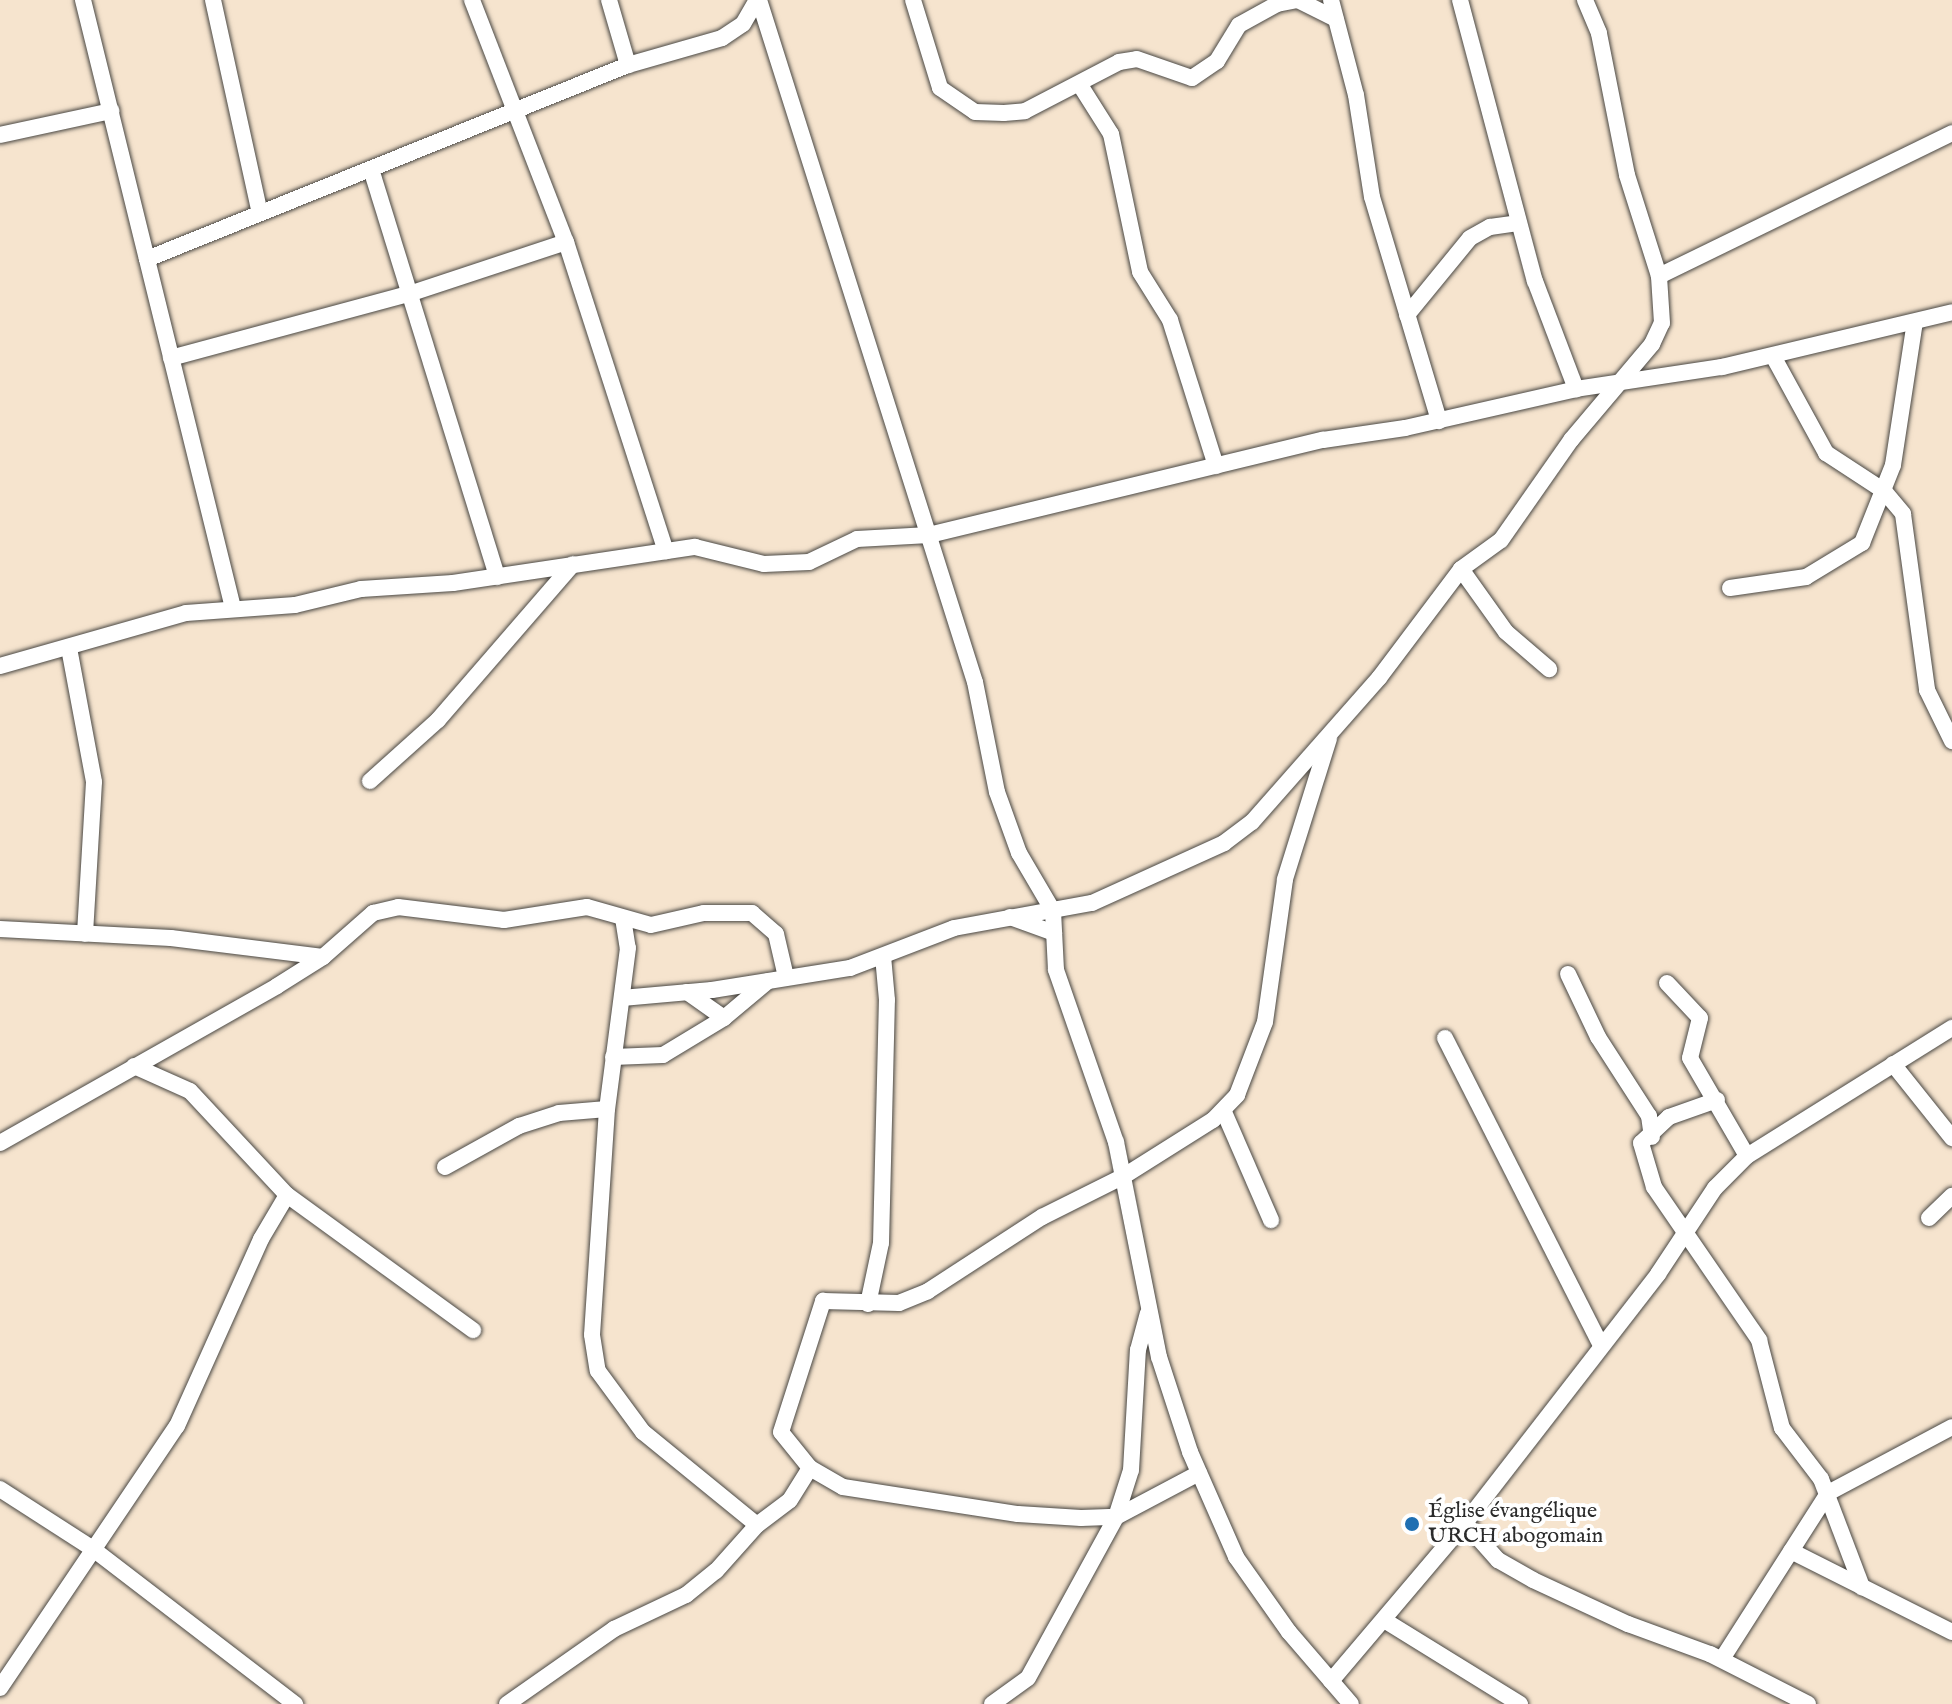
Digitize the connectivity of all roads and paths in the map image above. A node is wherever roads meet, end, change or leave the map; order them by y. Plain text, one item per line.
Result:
1 (83, 0) edge
2 (213, 0) edge
3 (472, 0) edge
4 (609, 0) edge
5 (758, 0) edge
6 (913, 0) edge
7 (1298, 0) edge
8 (1331, 0) edge
9 (1460, 0) edge
10 (1585, 0) edge
11 (1336, 19) junction
12 (628, 65) junction
13 (1080, 85) junction
14 (111, 111) junction
15 (513, 111) junction
16 (1952, 133) edge
17 (0, 135) edge
18 (371, 169) junction
19 (260, 213) junction
20 (1518, 223) junction
21 (566, 242) junction
22 (147, 259) junction
23 (1659, 276) junction
24 (412, 293) junction
25 (1952, 312) edge
26 (1407, 315) junction
27 (1915, 322) junction
28 (1773, 356) junction
29 (171, 358) junction
30 (1619, 385) junction
31 (1576, 389) junction
32 (1439, 421) junction
33 (1216, 466) junction
34 (1884, 491) junction
35 (929, 535) junction
36 (666, 551) junction
37 (573, 564) junction
38 (1461, 569) junction
39 (497, 577) junction
40 (1730, 588) dead end
41 (233, 608) junction
42 (69, 648) junction
43 (0, 666) edge
44 (1549, 669) dead end
45 (1330, 734) junction
46 (1952, 741) edge
47 (370, 781) dead end
48 (1053, 911) junction
49 (1010, 917) junction
50 (623, 918) junction
51 (0, 929) edge
52 (1054, 933) junction
53 (85, 934) junction
54 (883, 956) junction
55 (323, 957) junction
56 (1568, 974) dead end
57 (777, 979) junction
58 (1667, 983) dead end
59 (687, 992) junction
60 (622, 998) junction
61 (724, 1018) junction
62 (1952, 1028) edge
63 (1445, 1038) dead end
64 (613, 1057) junction
65 (1893, 1064) junction
66 (134, 1066) junction
67 (1717, 1100) junction
68 (607, 1109) junction
69 (1224, 1112) junction
70 (1652, 1137) junction
71 (1952, 1138) edge
72 (0, 1143) edge
73 (1747, 1156) junction
74 (445, 1167) dead end
75 (1124, 1176) junction
76 (287, 1195) junction
77 (1952, 1196) edge
78 (1929, 1218) dead end
79 (1271, 1220) dead end
80 (1685, 1233) junction
81 (868, 1304) junction
82 (1148, 1312) junction
83 (473, 1330) dead end
84 (1601, 1345) junction
85 (1952, 1427) edge
86 (810, 1468) junction
87 (1199, 1473) junction
88 (0, 1489) edge
89 (1828, 1493) junction
90 (1116, 1517) junction
91 (1465, 1523) junction
92 (757, 1525) junction
93 (93, 1549) junction
94 (1791, 1551) junction
95 (1862, 1587) junction
96 (1384, 1620) junction
97 (1952, 1632) edge
98 (1722, 1659) junction
99 (1331, 1681) junction
100 (0, 1688) edge
101 (1347, 1702) edge
102 (295, 1704) edge
103 (507, 1704) edge
104 (992, 1704) edge
105 (1520, 1704) edge
106 (1808, 1704) edge

1 - 14 street
2 - 19 street
3 - 15 street
4 - 12 street
5 - 12 street
5 - 35 street
6 - 13 street
7 - 11 street
7 - 13 street
8 - 11 street
9 - 20 street
10 - 23 street
11 - 26 street
12 - 15 street
13 - 33 street
14 - 17 street
14 - 22 street
15 - 18 street
15 - 21 street
16 - 23 street
18 - 19 street
18 - 24 street
19 - 22 street
20 - 26 street
20 - 31 street
21 - 24 street
21 - 36 street
22 - 29 street
23 - 30 street
24 - 29 street
24 - 39 street
25 - 27 street
26 - 32 street
27 - 28 street
27 - 34 street
28 - 30 street
28 - 34 street
29 - 41 street
30 - 31 street
30 - 38 street
31 - 32 street
32 - 33 street
33 - 35 street
34 - 40 street
34 - 46 street
35 - 36 street
35 - 48 street
36 - 37 street
37 - 39 street
37 - 47 street
38 - 44 street
38 - 45 street
39 - 41 street
41 - 42 street
42 - 43 street
42 - 53 street
45 - 48 street
45 - 69 street
48 - 49 street
48 - 52 street
49 - 52 street
49 - 54 street
50 - 55 street
50 - 57 street
50 - 60 street
51 - 53 street
52 - 75 street
53 - 55 street
54 - 57 street
54 - 81 street
55 - 66 street
56 - 70 street
57 - 59 street
57 - 61 street
58 - 67 street
59 - 60 street
59 - 61 street
60 - 64 street
61 - 64 street
62 - 65 street
63 - 84 street
64 - 68 street
65 - 71 street
65 - 73 street
66 - 72 street
66 - 76 street
67 - 70 street
67 - 73 street
68 - 74 street
68 - 92 street
69 - 75 street
69 - 79 street
70 - 80 street
73 - 80 street
75 - 81 street
75 - 82 street
76 - 83 street
76 - 93 street
77 - 78 street
80 - 84 street
80 - 89 street
81 - 86 street
82 - 87 street
82 - 90 street
84 - 91 street
85 - 89 street
86 - 90 street
86 - 92 street
87 - 90 street
87 - 99 street
88 - 93 street
89 - 94 street
89 - 95 street
90 - 104 street
91 - 96 street
91 - 98 street
92 - 103 street
93 - 100 street
93 - 102 street
94 - 95 street
94 - 98 street
95 - 97 street
96 - 99 street
96 - 105 street
98 - 106 street
99 - 101 street

